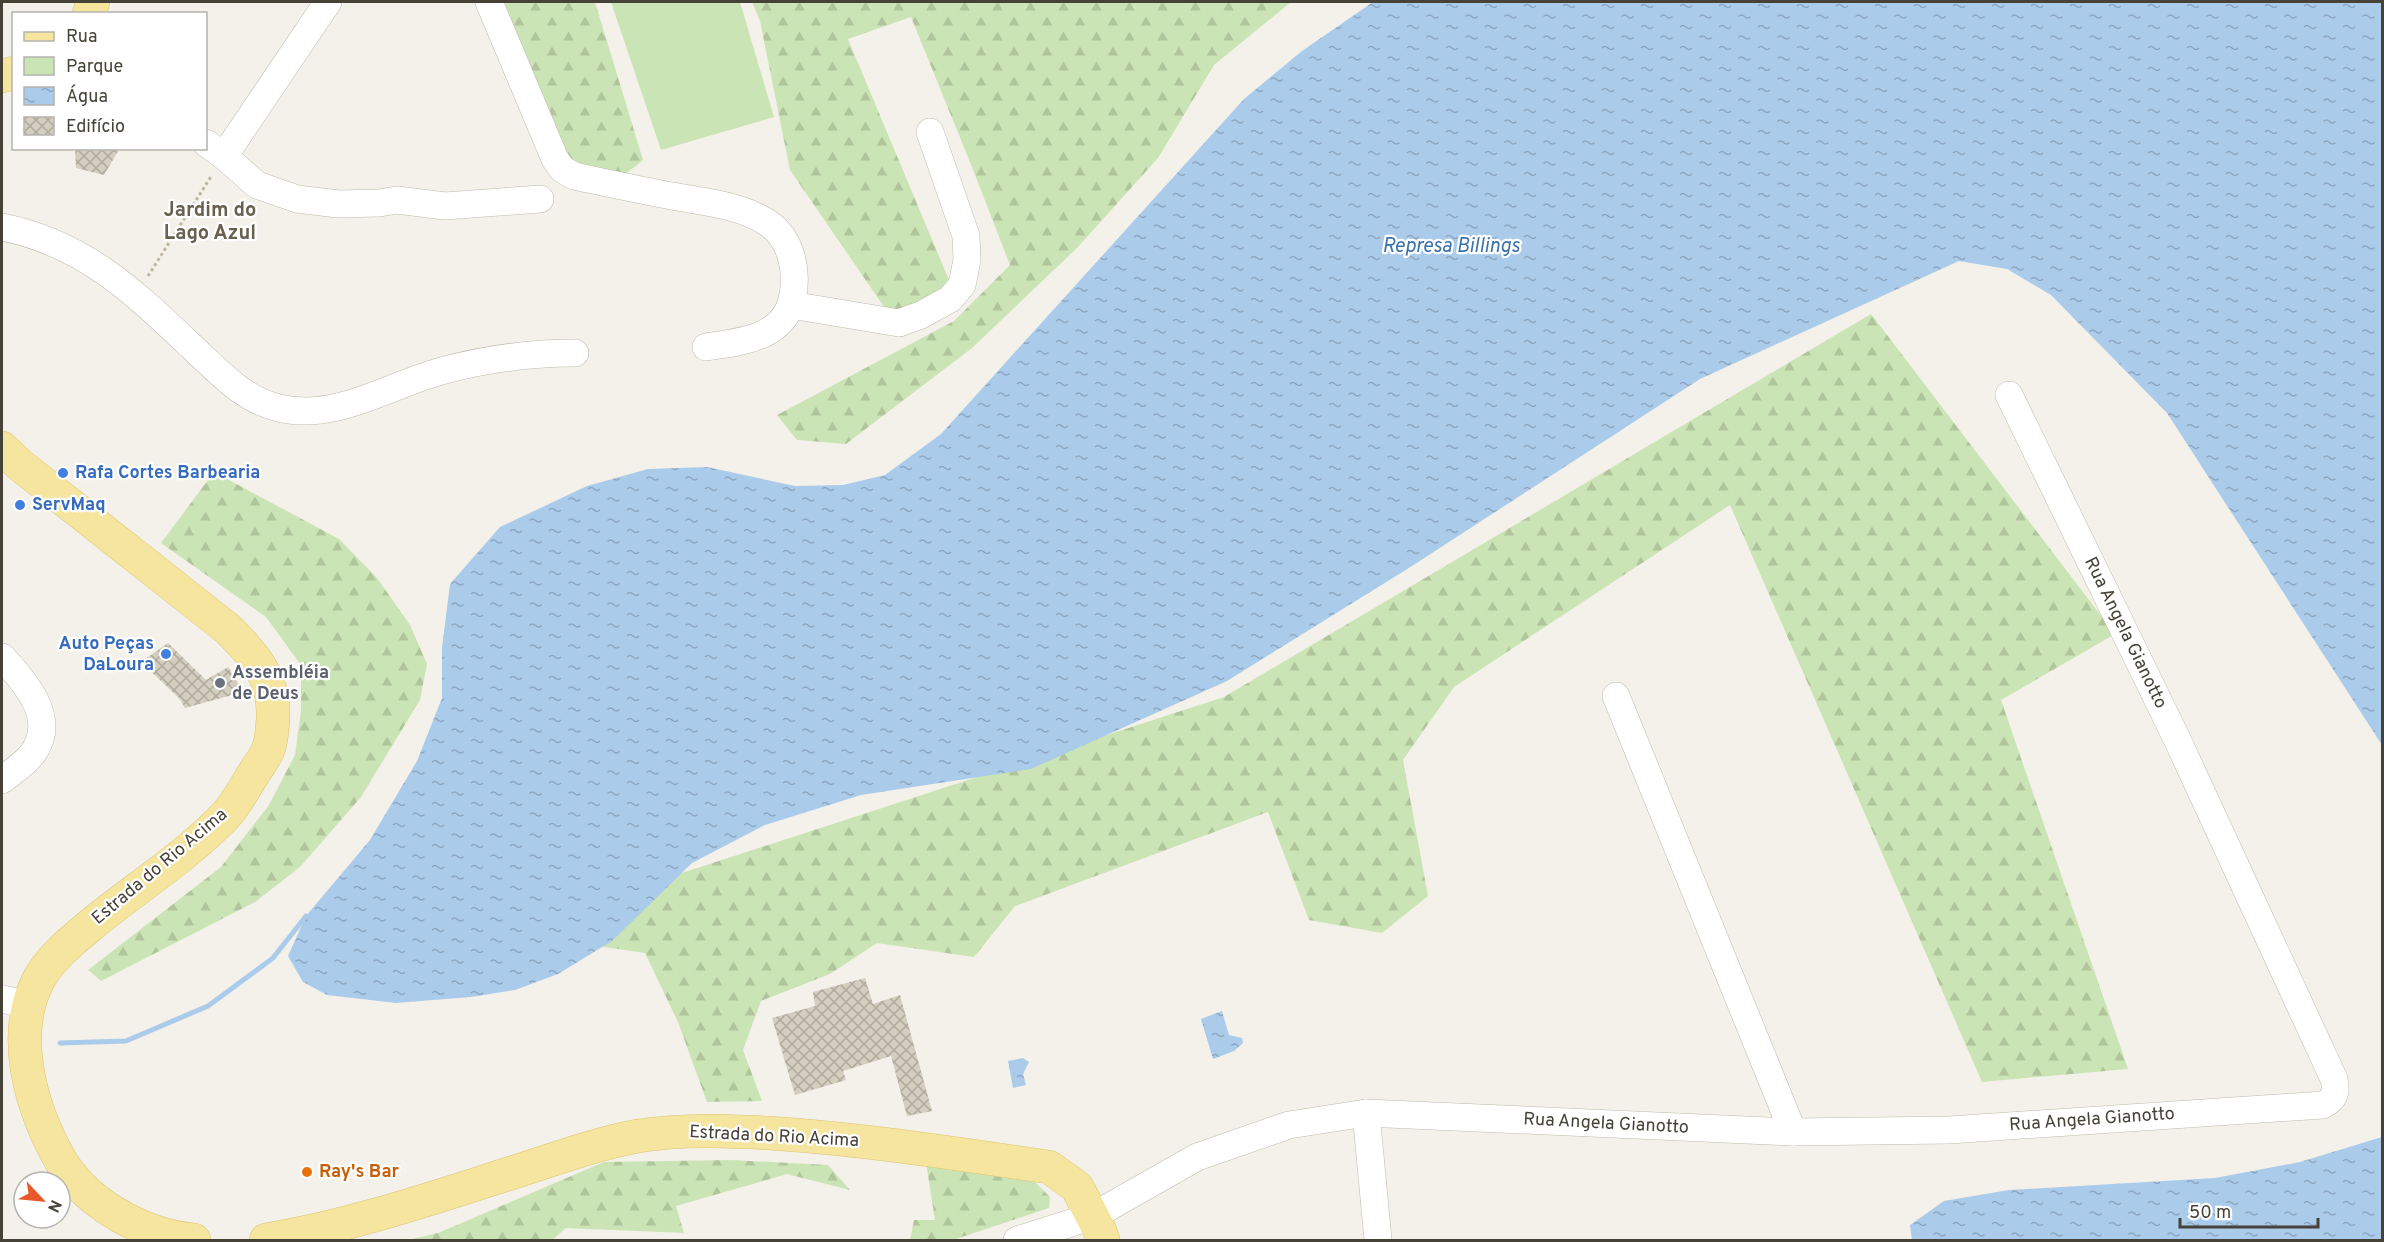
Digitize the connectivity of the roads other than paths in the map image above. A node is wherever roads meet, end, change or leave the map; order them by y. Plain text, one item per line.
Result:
1 (328, 2) edge
2 (489, 2) edge
3 (309, 13) edge
4 (930, 132) dead end
5 (215, 149) edge
6 (540, 199) dead end
7 (2, 227) edge
8 (791, 305) junction
9 (706, 347) dead end
10 (575, 353) dead end
11 (2009, 394) dead end
12 (2, 448) edge
13 (2, 657) edge
14 (1616, 696) dead end
15 (2, 780) edge
16 (15, 1002) edge
17 (1366, 1113) junction
18 (1793, 1132) junction
19 (1098, 1228) edge
20 (195, 1240) edge
21 (266, 1240) edge
22 (1017, 1240) edge
23 (1378, 1240) edge

1 - 3 street
2 - 8 street
3 - 5 street
4 - 8 street
5 - 6 street
7 - 10 street
8 - 9 street
11 - 18 street, Rua Angela Gianotto
12 - 16 main road, Estrada do Rio Acima
13 - 15 street
14 - 18 street
16 - 20 main road, Estrada do Rio Acima
17 - 18 street, Rua Angela Gianotto
17 - 19 street, Rua Angela Gianotto
17 - 23 street
19 - 21 main road, Estrada do Rio Acima
19 - 22 street, Rua Angela Gianotto

